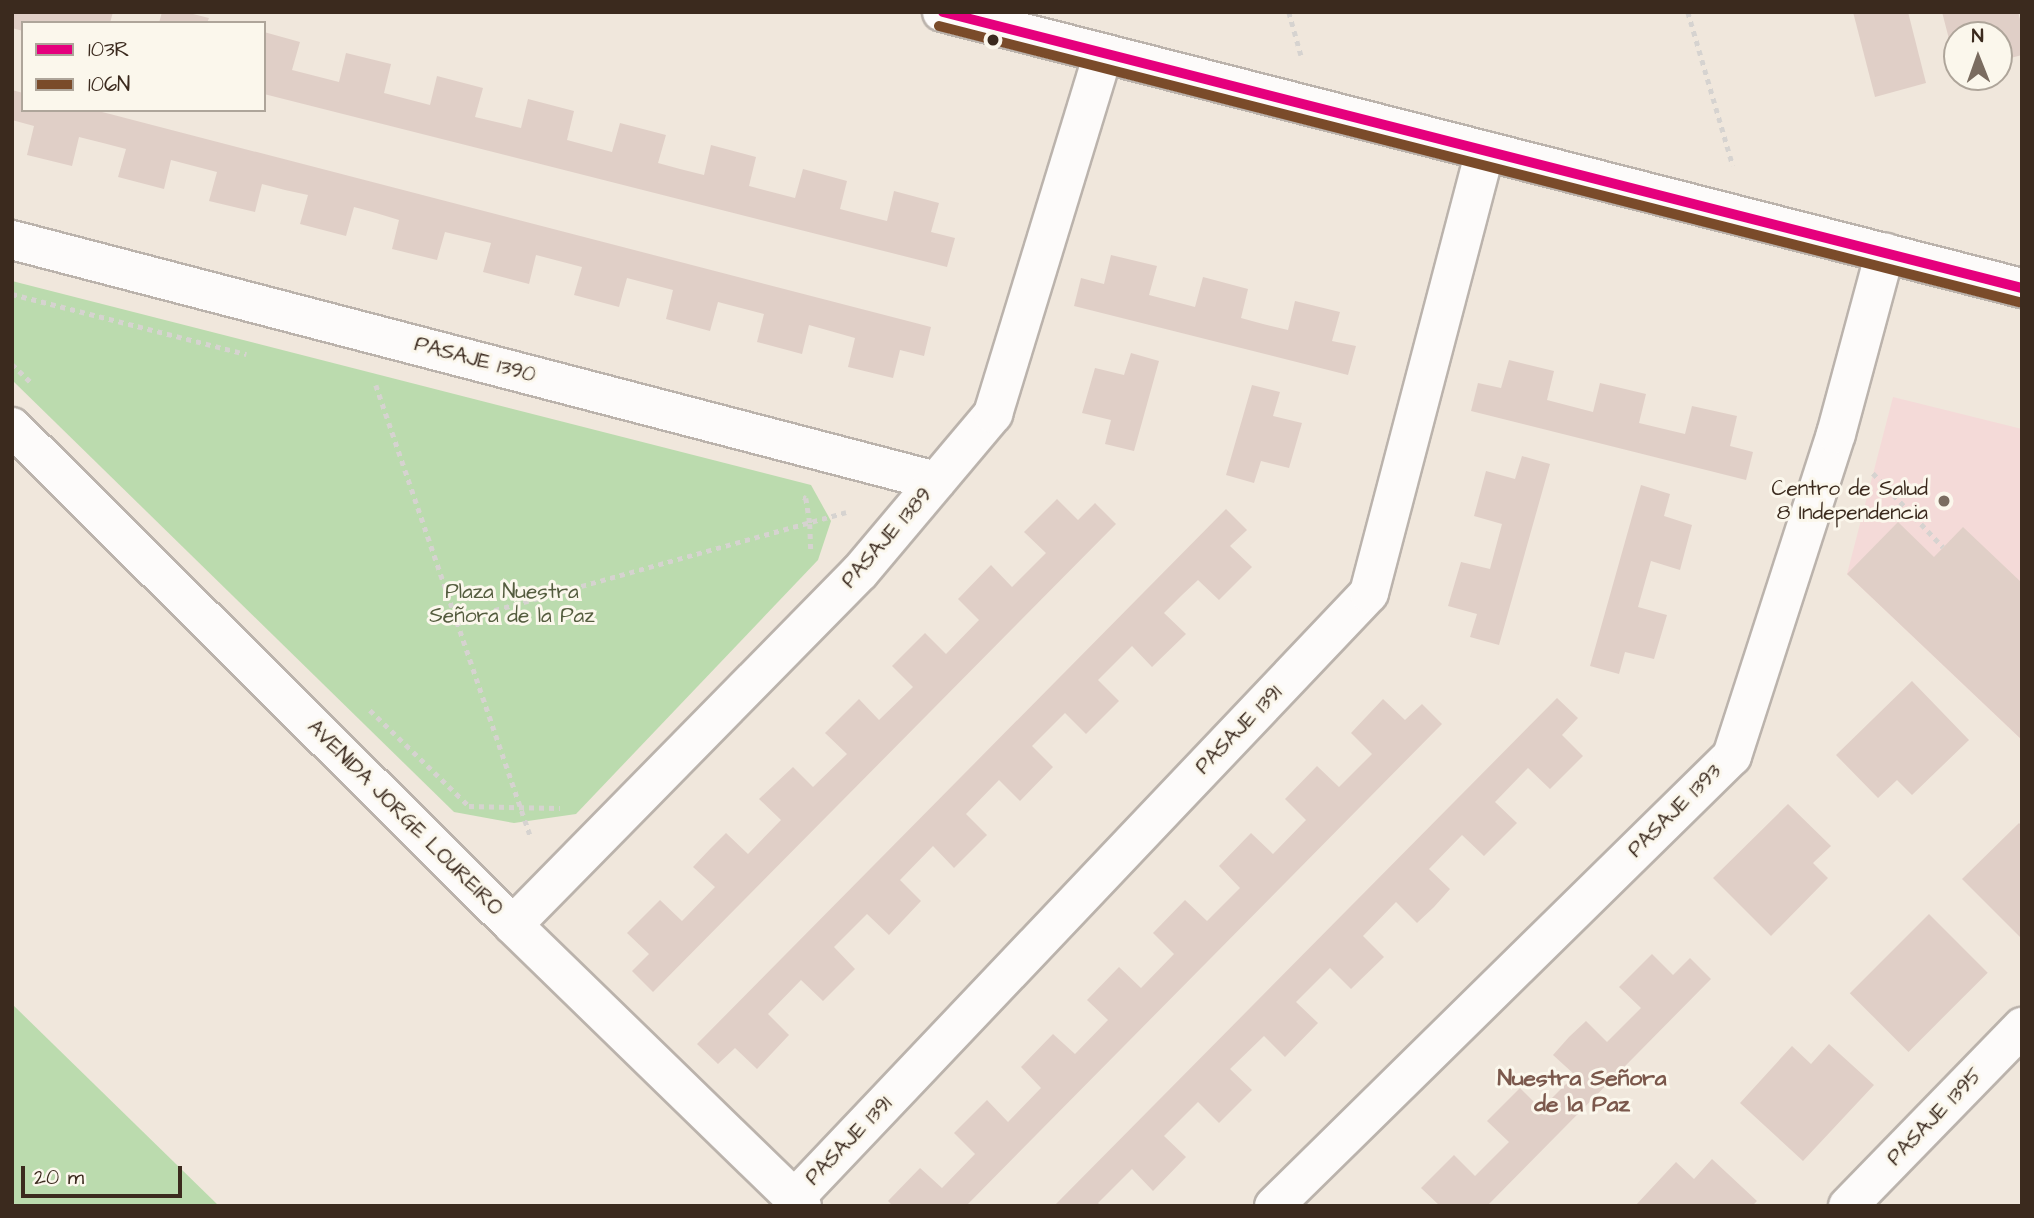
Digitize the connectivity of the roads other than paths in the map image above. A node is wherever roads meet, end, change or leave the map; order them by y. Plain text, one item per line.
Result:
1 (942, 12) edge
2 (1103, 54) junction
3 (1485, 151) junction
4 (12, 240) edge
5 (1885, 253) junction
6 (2022, 288) edge
7 (12, 427) edge
8 (936, 481) junction
9 (513, 925) junction
10 (2022, 1027) edge
11 (798, 1202) edge
12 (1274, 1206) edge
13 (1848, 1206) edge

1 - 2 street
2 - 3 street
2 - 8 street, PASAJE 1389
3 - 5 street
3 - 11 street, PASAJE 1391
4 - 8 street, PASAJE 1390
5 - 6 street
5 - 12 street, PASAJE 1393
7 - 9 street, AVENIDA JORGE LOUREIRO
8 - 9 street, PASAJE 1389
9 - 11 street, AVENIDA JORGE LOUREIRO
10 - 13 street, PASAJE 1395

